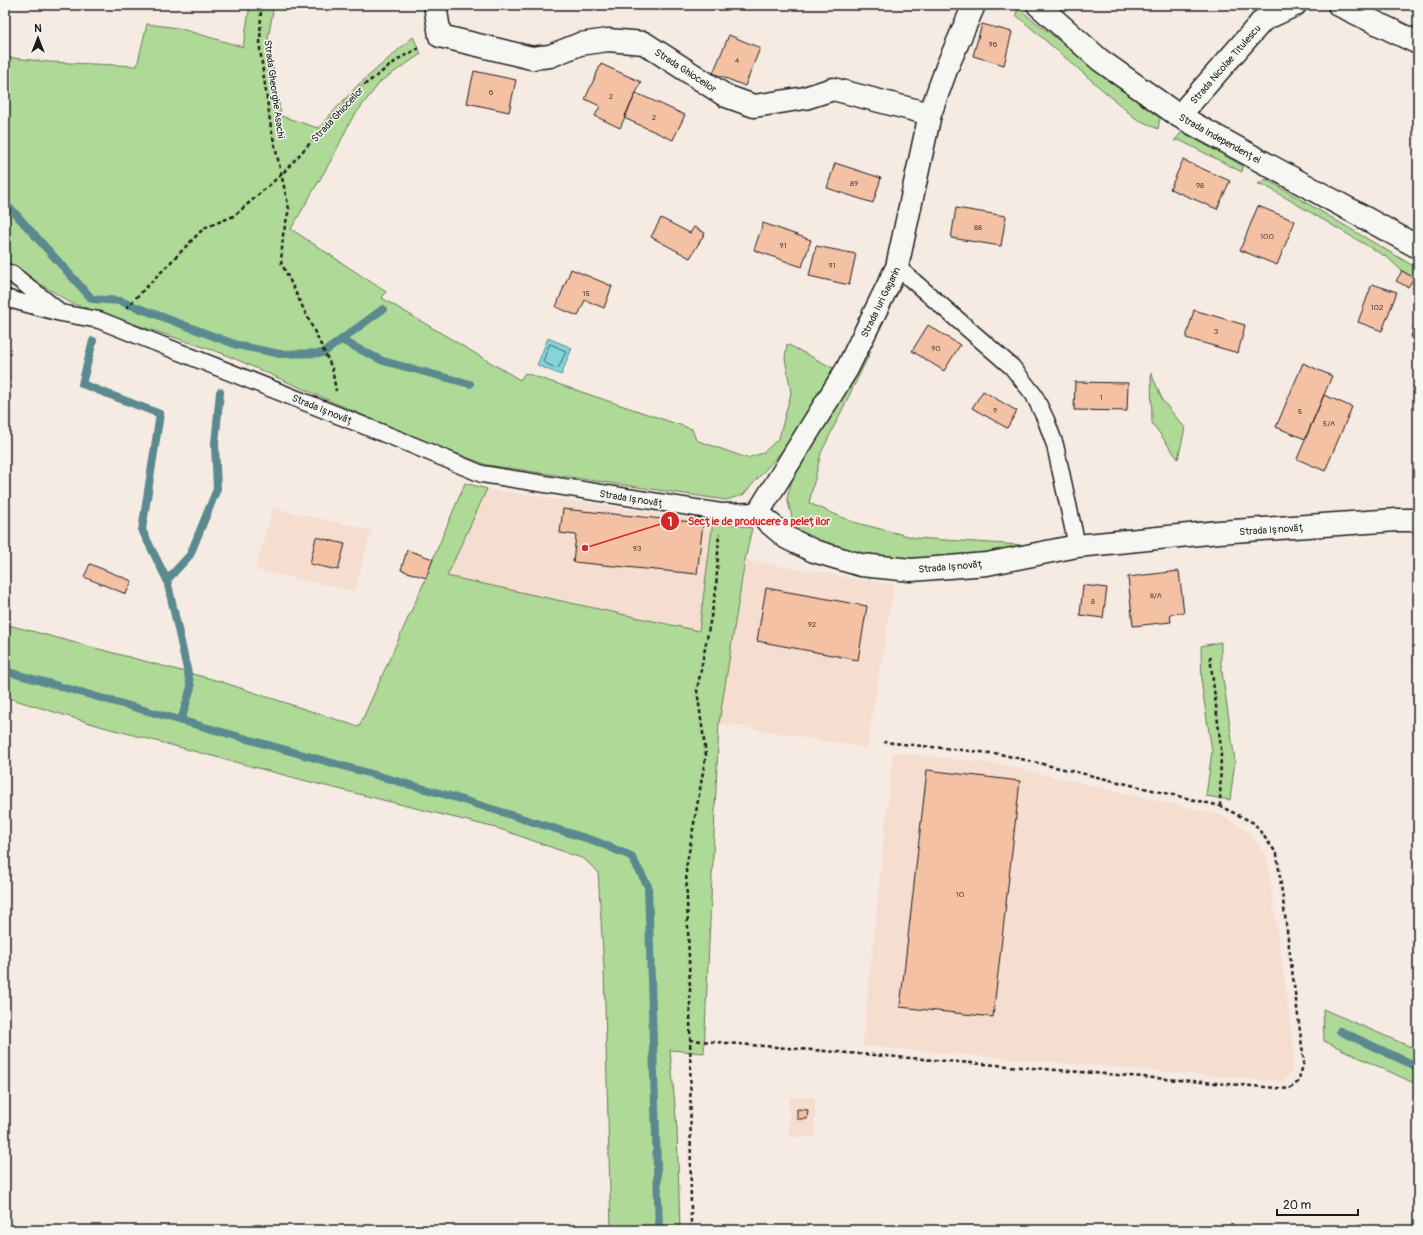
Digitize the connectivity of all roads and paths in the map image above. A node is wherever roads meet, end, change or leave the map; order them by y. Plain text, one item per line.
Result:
1 (261, 5) edge
2 (435, 5) edge
3 (974, 5) edge
4 (1038, 5) edge
5 (1295, 5) edge
6 (1339, 5) edge
7 (440, 36) junction
8 (1418, 43) edge
9 (930, 114) junction
10 (1179, 116) junction
11 (282, 174) junction
12 (1418, 246) edge
13 (898, 267) junction
14 (5, 272) edge
15 (5, 298) edge
16 (134, 300) dead end
17 (61, 313) junction
18 (332, 368) dead end
19 (759, 511) junction
20 (721, 512) junction
21 (1418, 520) edge
22 (1077, 546) junction
23 (1210, 656) dead end
24 (884, 742) dead end
25 (1220, 806) junction
26 (690, 1040) junction
27 (691, 1230) edge

1 - 11 path, Strada Gheorghe Asachi
2 - 7 street
3 - 9 street, Strada Iuri Gagarin
4 - 10 street, Strada Independenței
5 - 10 street, Strada Nicolae Titulescu
6 - 8 street
7 - 9 street, Strada Ghioceilor
7 - 11 path, Strada Ghioceilor
9 - 13 street, Strada Iuri Gagarin
10 - 12 street, Strada Independenței
11 - 16 path, Strada Ghioceilor
11 - 18 path, Strada Gheorghe Asachi
13 - 19 street, Strada Iuri Gagarin
13 - 22 lane
14 - 17 lane
15 - 17 lane, Strada Ișnovăț
17 - 20 lane, Strada Ișnovăț
19 - 20 lane, Strada Ișnovăț
19 - 22 street, Strada Ișnovăț
20 - 26 path
21 - 22 street, Strada Ișnovăț
23 - 25 path
24 - 25 path
25 - 26 path
26 - 27 path

